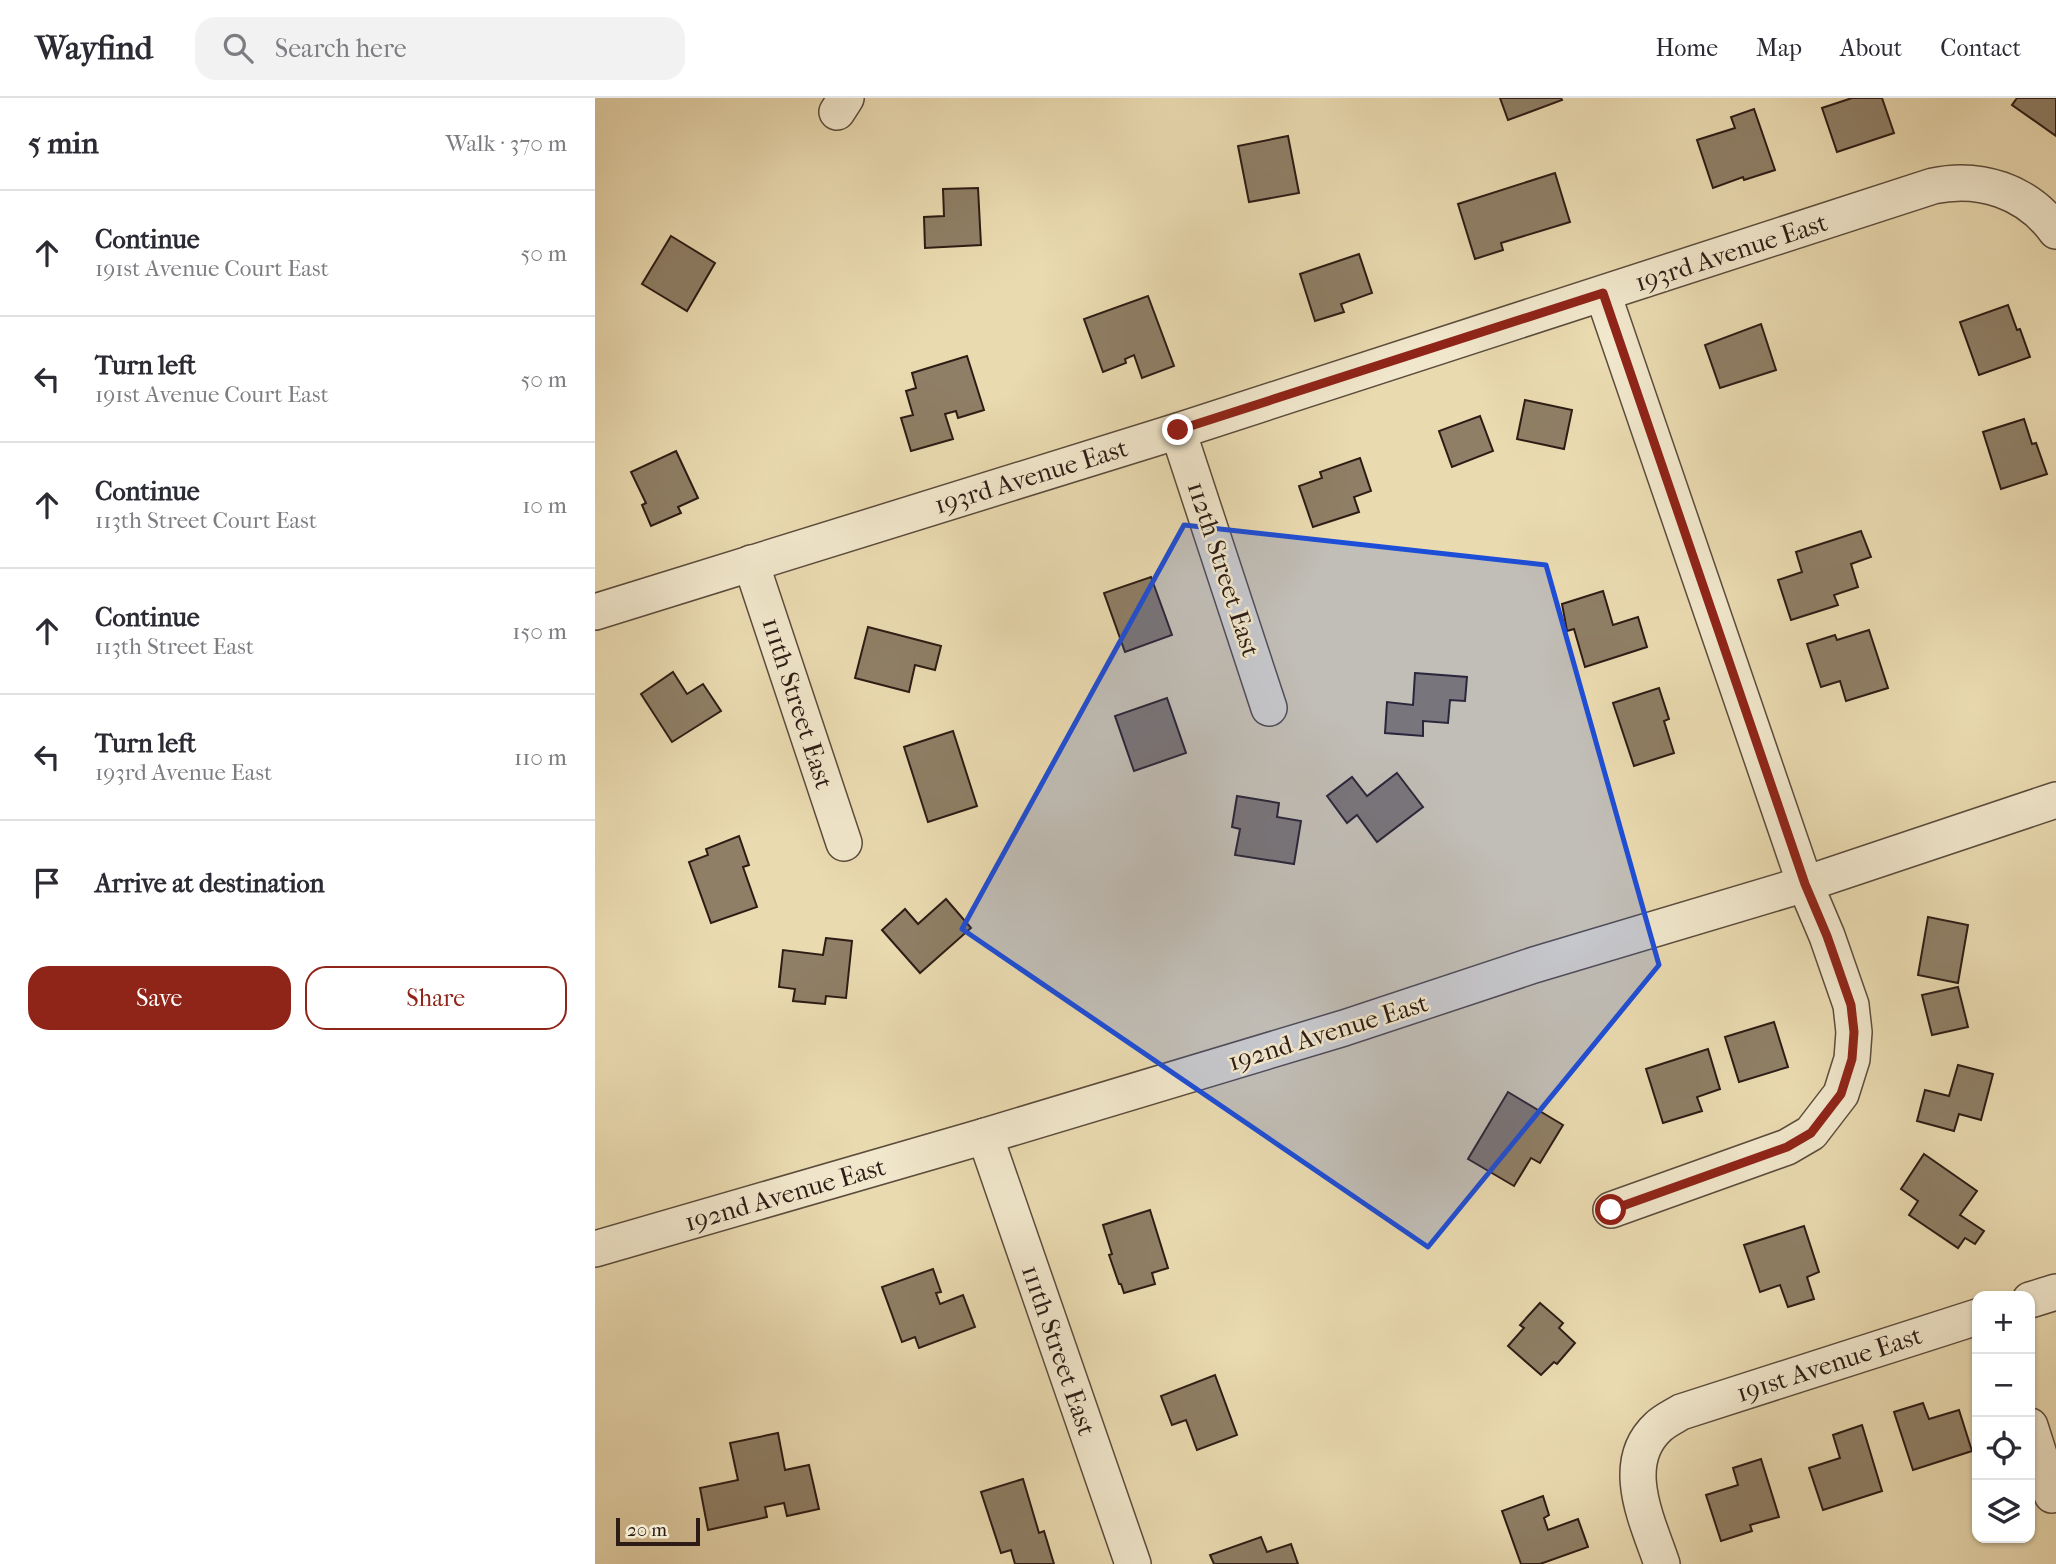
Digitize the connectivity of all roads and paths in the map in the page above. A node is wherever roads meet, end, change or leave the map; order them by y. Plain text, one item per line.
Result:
1 (2056, 231) edge
2 (1603, 293) junction
3 (1178, 430) junction
4 (751, 563) junction
5 (595, 612) edge
6 (1269, 708) dead end
7 (2056, 800) edge
8 (845, 843) dead end
9 (1805, 884) junction
10 (985, 1136) junction
11 (1611, 1210) dead end
12 (595, 1249) edge
13 (2056, 1292) edge
14 (2035, 1298) edge
15 (1972, 1319) edge
16 (2035, 1442) edge
17 (2052, 1495) dead end
18 (1133, 1564) edge
19 (1662, 1564) edge

1 - 2 street, 193rd Avenue East
2 - 3 street, 193rd Avenue East
2 - 9 street
3 - 4 street, 193rd Avenue East
3 - 6 street, 112th Street East
4 - 5 street, 193rd Avenue East
4 - 8 street, 111th Street East
7 - 9 street, 192nd Avenue East
9 - 10 street, 192nd Avenue East
9 - 11 street
10 - 12 street, 192nd Avenue East
10 - 18 street, 111th Street East
13 - 14 street
15 - 19 street, 191st Avenue East
16 - 17 street

